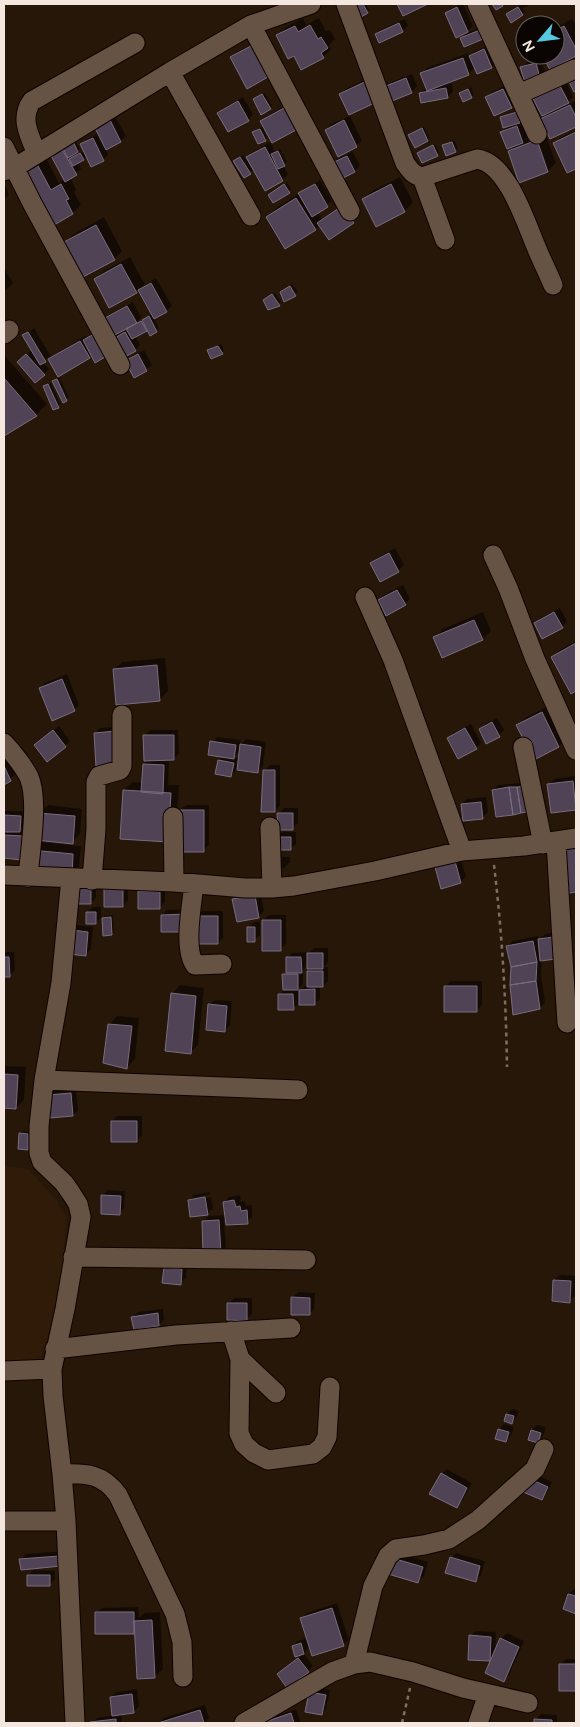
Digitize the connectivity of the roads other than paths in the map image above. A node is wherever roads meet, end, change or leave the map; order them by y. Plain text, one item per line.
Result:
1 (311, 4) edge
2 (346, 4) edge
3 (477, 4) edge
4 (251, 26) junction
5 (135, 43) dead end
6 (575, 69) dead end
7 (170, 72) junction
8 (520, 94) junction
9 (536, 134) dead end
10 (4, 147) edge
11 (37, 154) junction
12 (9, 170) edge
13 (422, 177) junction
14 (350, 211) dead end
15 (251, 216) dead end
16 (445, 240) dead end
17 (553, 285) dead end
18 (120, 365) dead end
19 (493, 555) dead end
20 (365, 597) dead end
21 (122, 716) dead end
22 (4, 743) edge
23 (523, 747) dead end
24 (576, 750) edge
25 (173, 817) dead end
26 (270, 827) dead end
27 (576, 838) edge
28 (549, 843) junction
29 (462, 851) junction
30 (4, 875) edge
31 (28, 877) junction
32 (71, 878) junction
33 (92, 880) junction
34 (174, 882) junction
35 (194, 884) junction
36 (272, 888) junction
37 (222, 964) dead end
38 (568, 1023) dead end
39 (44, 1080) junction
40 (298, 1090) dead end
41 (73, 1257) junction
42 (306, 1260) dead end
43 (291, 1328) dead end
44 (231, 1331) junction
45 (56, 1349) junction
46 (240, 1360) junction
47 (52, 1369) junction
48 (4, 1371) edge
49 (330, 1387) dead end
50 (276, 1393) dead end
51 (544, 1449) dead end
52 (62, 1474) junction
53 (4, 1521) edge
54 (66, 1521) junction
55 (354, 1664) junction
56 (183, 1677) dead end
57 (488, 1694) junction
58 (528, 1703) dead end
59 (75, 1723) edge
60 (244, 1723) edge
61 (478, 1723) edge

1 - 4 street
2 - 13 street
3 - 8 street
4 - 7 street
4 - 14 street
5 - 11 street
6 - 8 street
7 - 11 street
7 - 15 street
8 - 9 street
10 - 12 street
11 - 12 street
12 - 18 street
13 - 16 street
13 - 17 street
19 - 24 street
20 - 29 street
21 - 33 street
22 - 31 street
23 - 28 street
25 - 34 street
26 - 36 street
27 - 28 street
28 - 29 street
28 - 38 street
29 - 36 street
30 - 31 street
31 - 32 street
32 - 33 street
32 - 39 street
33 - 34 street
34 - 35 street
35 - 36 street
35 - 37 street
39 - 40 street
39 - 41 street
41 - 42 street
41 - 45 street
43 - 44 street
44 - 45 street
44 - 46 street
45 - 47 street
46 - 49 street
46 - 50 street
47 - 48 street
47 - 52 street
51 - 55 street
52 - 54 street
52 - 56 street
53 - 54 street
54 - 59 street
55 - 57 street
55 - 60 street
57 - 58 street
57 - 61 street

